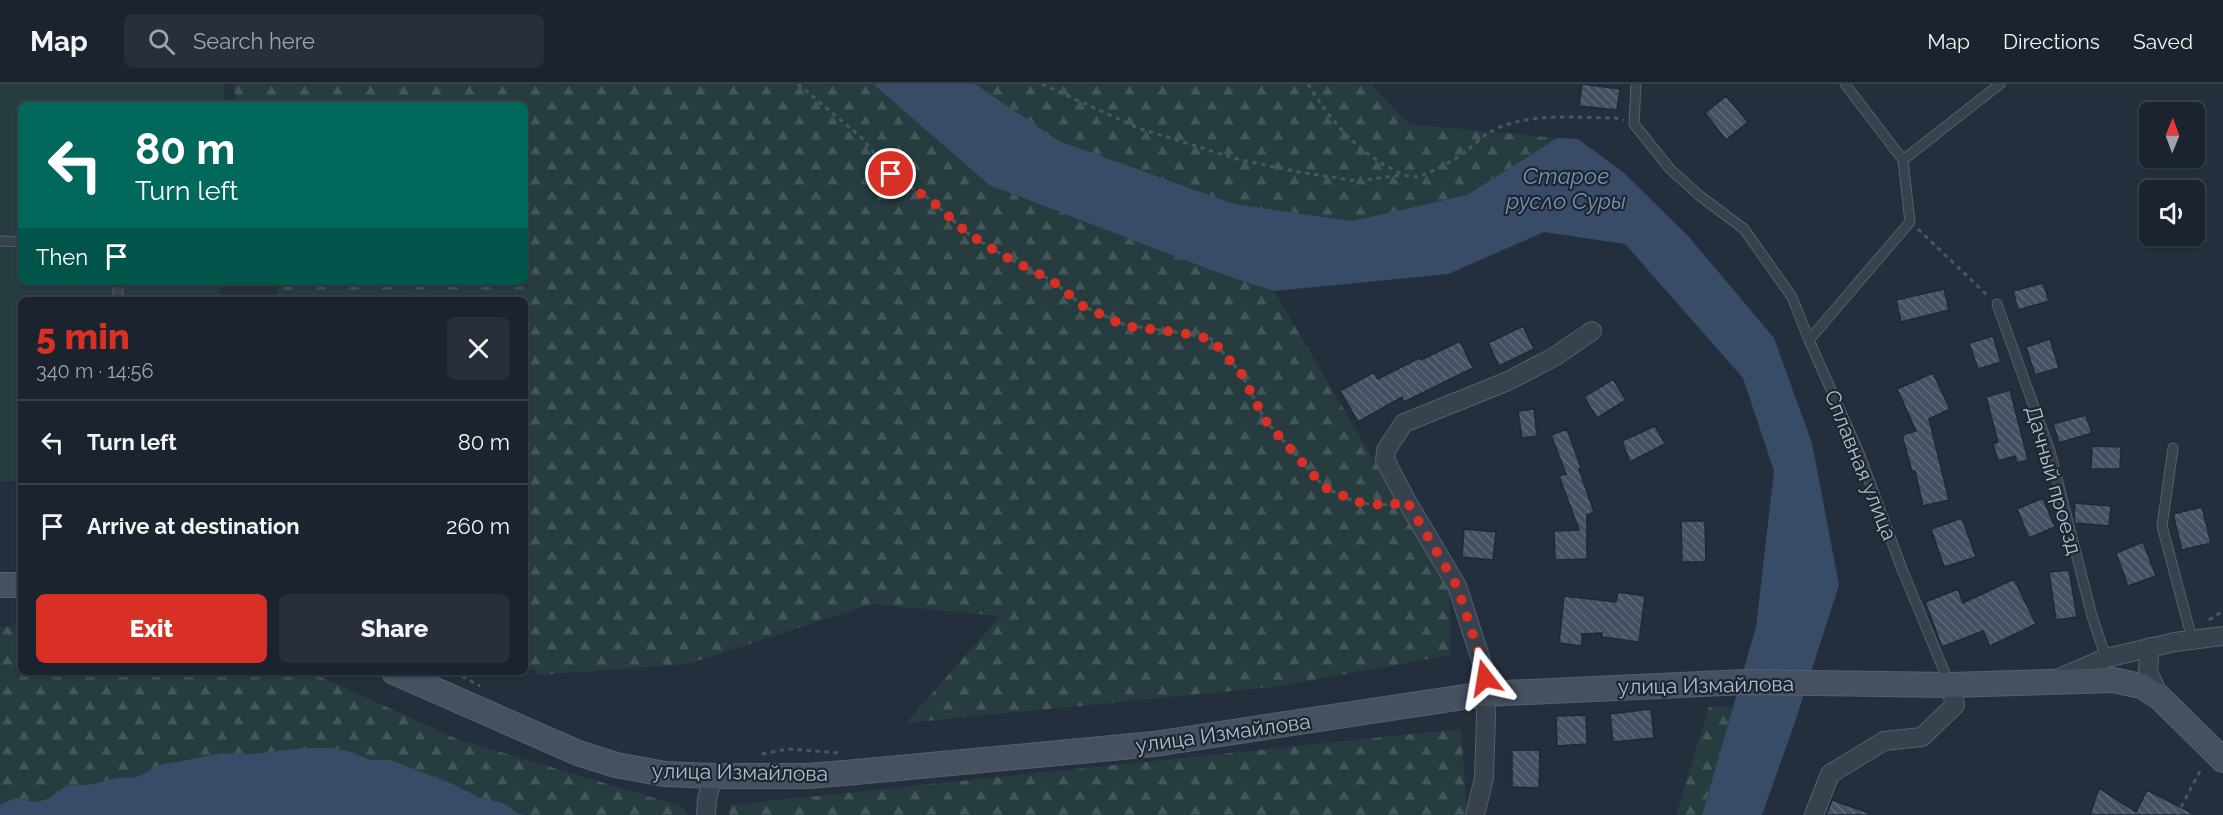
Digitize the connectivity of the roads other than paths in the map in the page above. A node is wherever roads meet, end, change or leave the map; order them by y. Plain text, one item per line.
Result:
1 (1636, 84) edge
2 (1845, 84) edge
3 (2000, 84) edge
4 (1903, 160) junction
5 (0, 241) edge
6 (18, 242) edge
7 (1997, 304) road end
8 (1592, 331) dead end
9 (1809, 340) junction
10 (2173, 448) dead end
11 (0, 585) edge
12 (18, 585) edge
13 (2223, 636) edge
14 (2192, 639) junction
15 (2150, 648) junction
16 (2106, 658) junction
17 (401, 675) edge
18 (2062, 680) junction
19 (1950, 685) junction
20 (1484, 694) junction
21 (2159, 696) junction
22 (2218, 755) edge
23 (713, 776) junction
24 (706, 815) edge
25 (1475, 815) edge
26 (1814, 815) edge

1 - 9 lane, Сплавная улица
2 - 4 lane
3 - 4 lane
4 - 9 lane
5 - 6 lane
7 - 16 lane, Дачный проезд
8 - 20 street
9 - 19 lane, Сплавная улица
10 - 14 lane
11 - 12 main road
13 - 14 street
14 - 15 street
15 - 16 street
15 - 21 street
16 - 18 street
17 - 23 main road, улица Измайлова
18 - 19 main road, улица Измайлова
18 - 21 main road, улица Измайлова
19 - 20 main road, улица Измайлова
19 - 26 street, Сплавная улица
20 - 23 main road, улица Измайлова
20 - 25 street
21 - 22 main road
23 - 24 street

